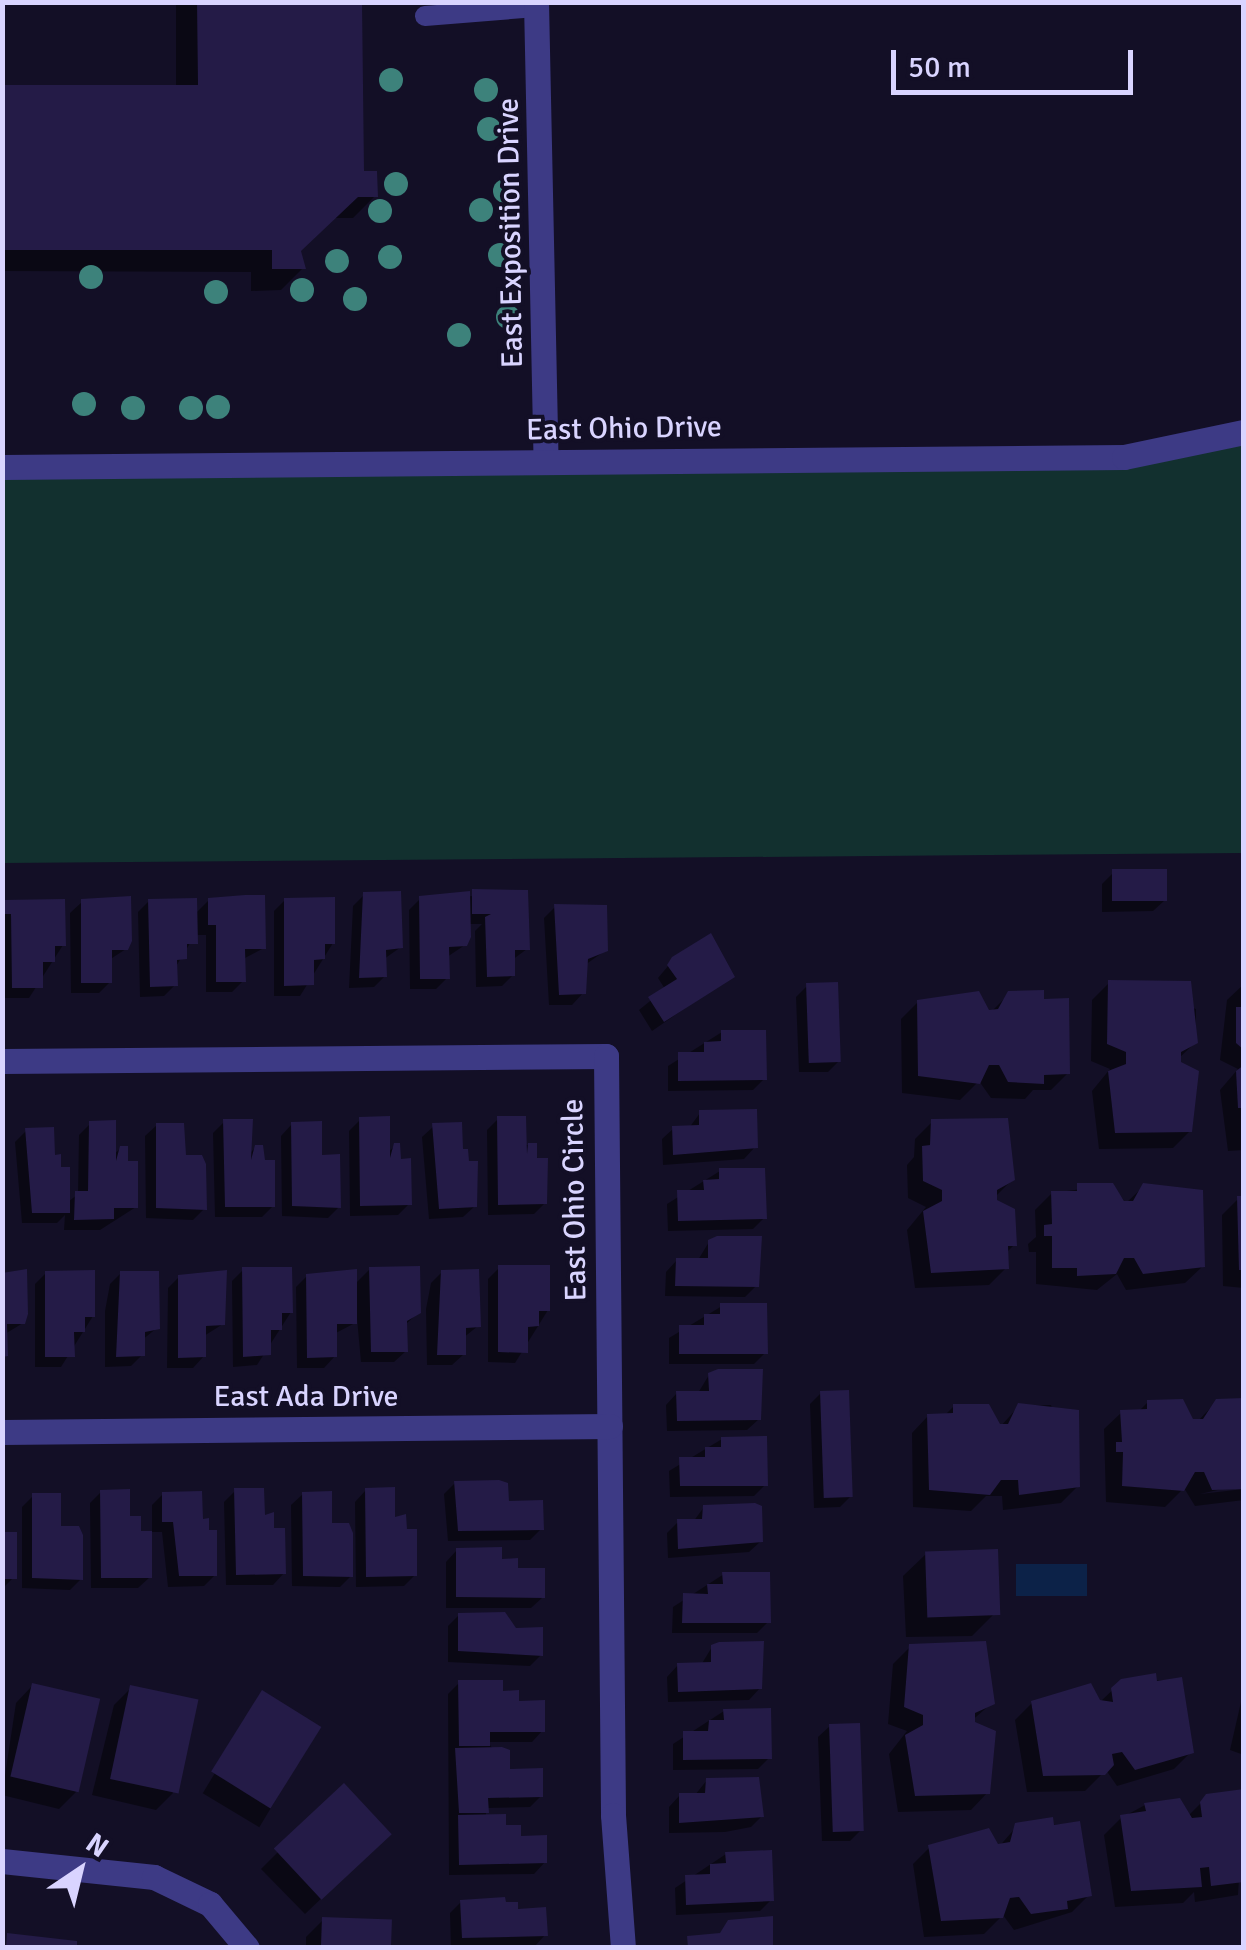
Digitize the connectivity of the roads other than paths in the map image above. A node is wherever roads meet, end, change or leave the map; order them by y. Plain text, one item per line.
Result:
1 (536, 5) edge
2 (425, 16) dead end
3 (1244, 432) edge
4 (546, 462) junction
5 (2, 467) edge
6 (2, 1061) edge
7 (610, 1426) junction
8 (2, 1432) edge
9 (2, 1861) edge
10 (247, 1948) edge
11 (623, 1948) edge

1 - 2 lane
1 - 4 street, East Exposition Drive
3 - 4 street, East Ohio Drive
4 - 5 street, East Ohio Drive
6 - 7 street, East Ohio Circle
7 - 8 street, East Ada Drive
7 - 11 street, East Ohio Circle
9 - 10 street

